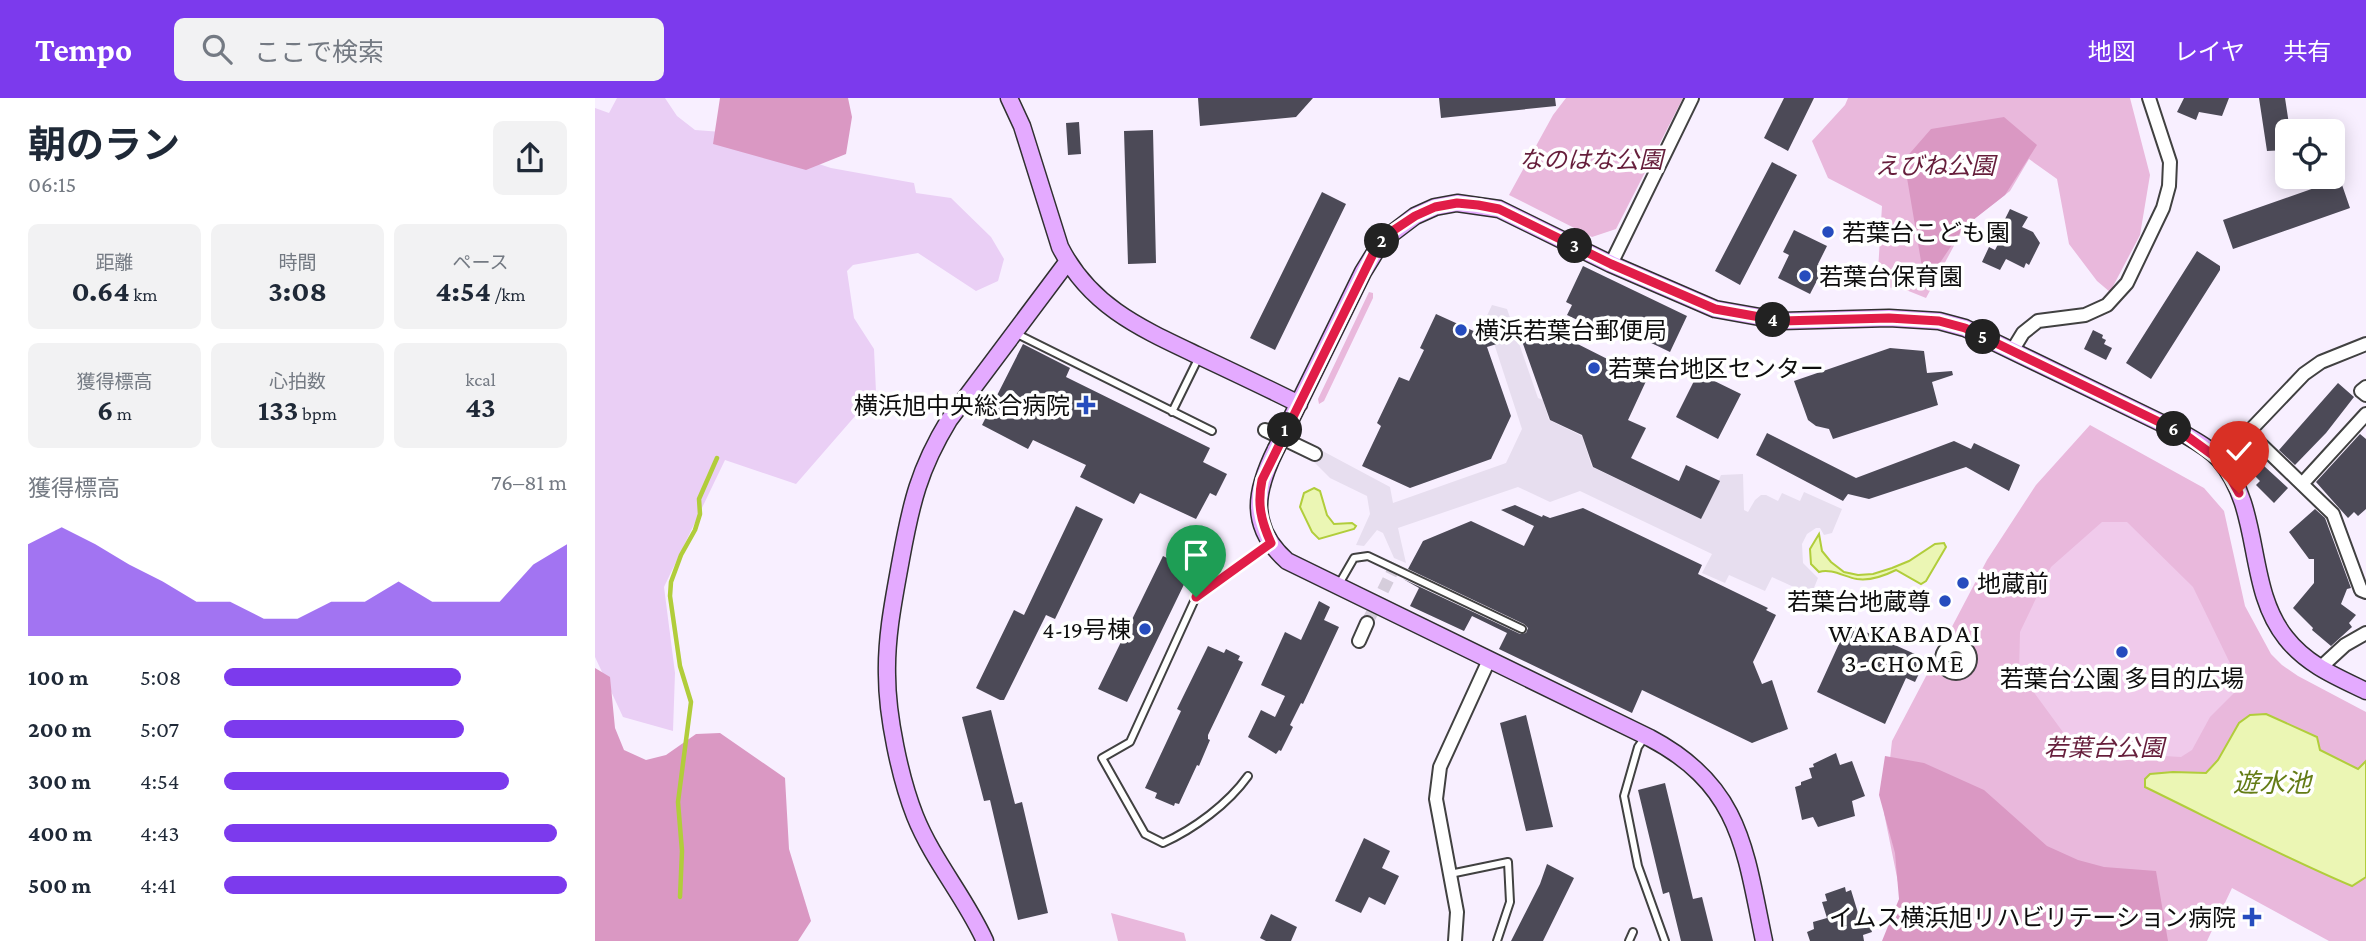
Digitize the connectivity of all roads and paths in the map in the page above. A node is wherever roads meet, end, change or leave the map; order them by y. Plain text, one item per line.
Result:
1 (1009, 98) edge
2 (1692, 98) edge
3 (2149, 98) edge
4 (1067, 261) junction
5 (1611, 264) junction
6 (1014, 333) junction
7 (2366, 344) edge
8 (2012, 351) junction
9 (1196, 363) junction
10 (2366, 387) edge
11 (2366, 395) edge
12 (1299, 404) junction
13 (1172, 412) junction
14 (2366, 414) edge
15 (1265, 430) dead end
16 (1212, 431) dead end
17 (2249, 433) junction
18 (1315, 454) dead end
19 (2221, 461) junction
20 (2302, 484) junction
21 (1271, 543) junction
22 (1337, 587) junction
23 (2366, 592) edge
24 (1367, 623) tunnel mouth
25 (1522, 629) dead end
26 (2366, 633) edge
27 (1359, 641) dead end
28 (1489, 660) junction
29 (2320, 668) junction
30 (2366, 691) edge
31 (1646, 736) junction
32 (1248, 776) dead end
33 (1448, 874) junction
34 (1633, 933) dead end
35 (985, 941) edge
36 (1455, 941) edge
37 (1497, 941) edge
38 (1629, 941) edge
39 (1665, 941) edge
40 (1764, 941) edge

1 - 4 street
2 - 5 street
3 - 8 street
4 - 6 street
4 - 9 street
5 - 8 street
5 - 12 street
6 - 13 lane
6 - 35 street
7 - 17 street
8 - 19 street
9 - 12 street
9 - 13 lane
10 - 11 street
12 - 21 street, bridge
13 - 16 lane
14 - 20 street
15 - 18 street
17 - 19 street
17 - 20 street
19 - 29 street
20 - 23 street
21 - 22 street
21 - 32 lane
22 - 25 lane
22 - 28 street
24 - 27 street
26 - 29 street
28 - 31 street
28 - 33 street
29 - 30 street
31 - 39 lane
31 - 40 street
33 - 36 street
33 - 37 lane
34 - 38 lane

